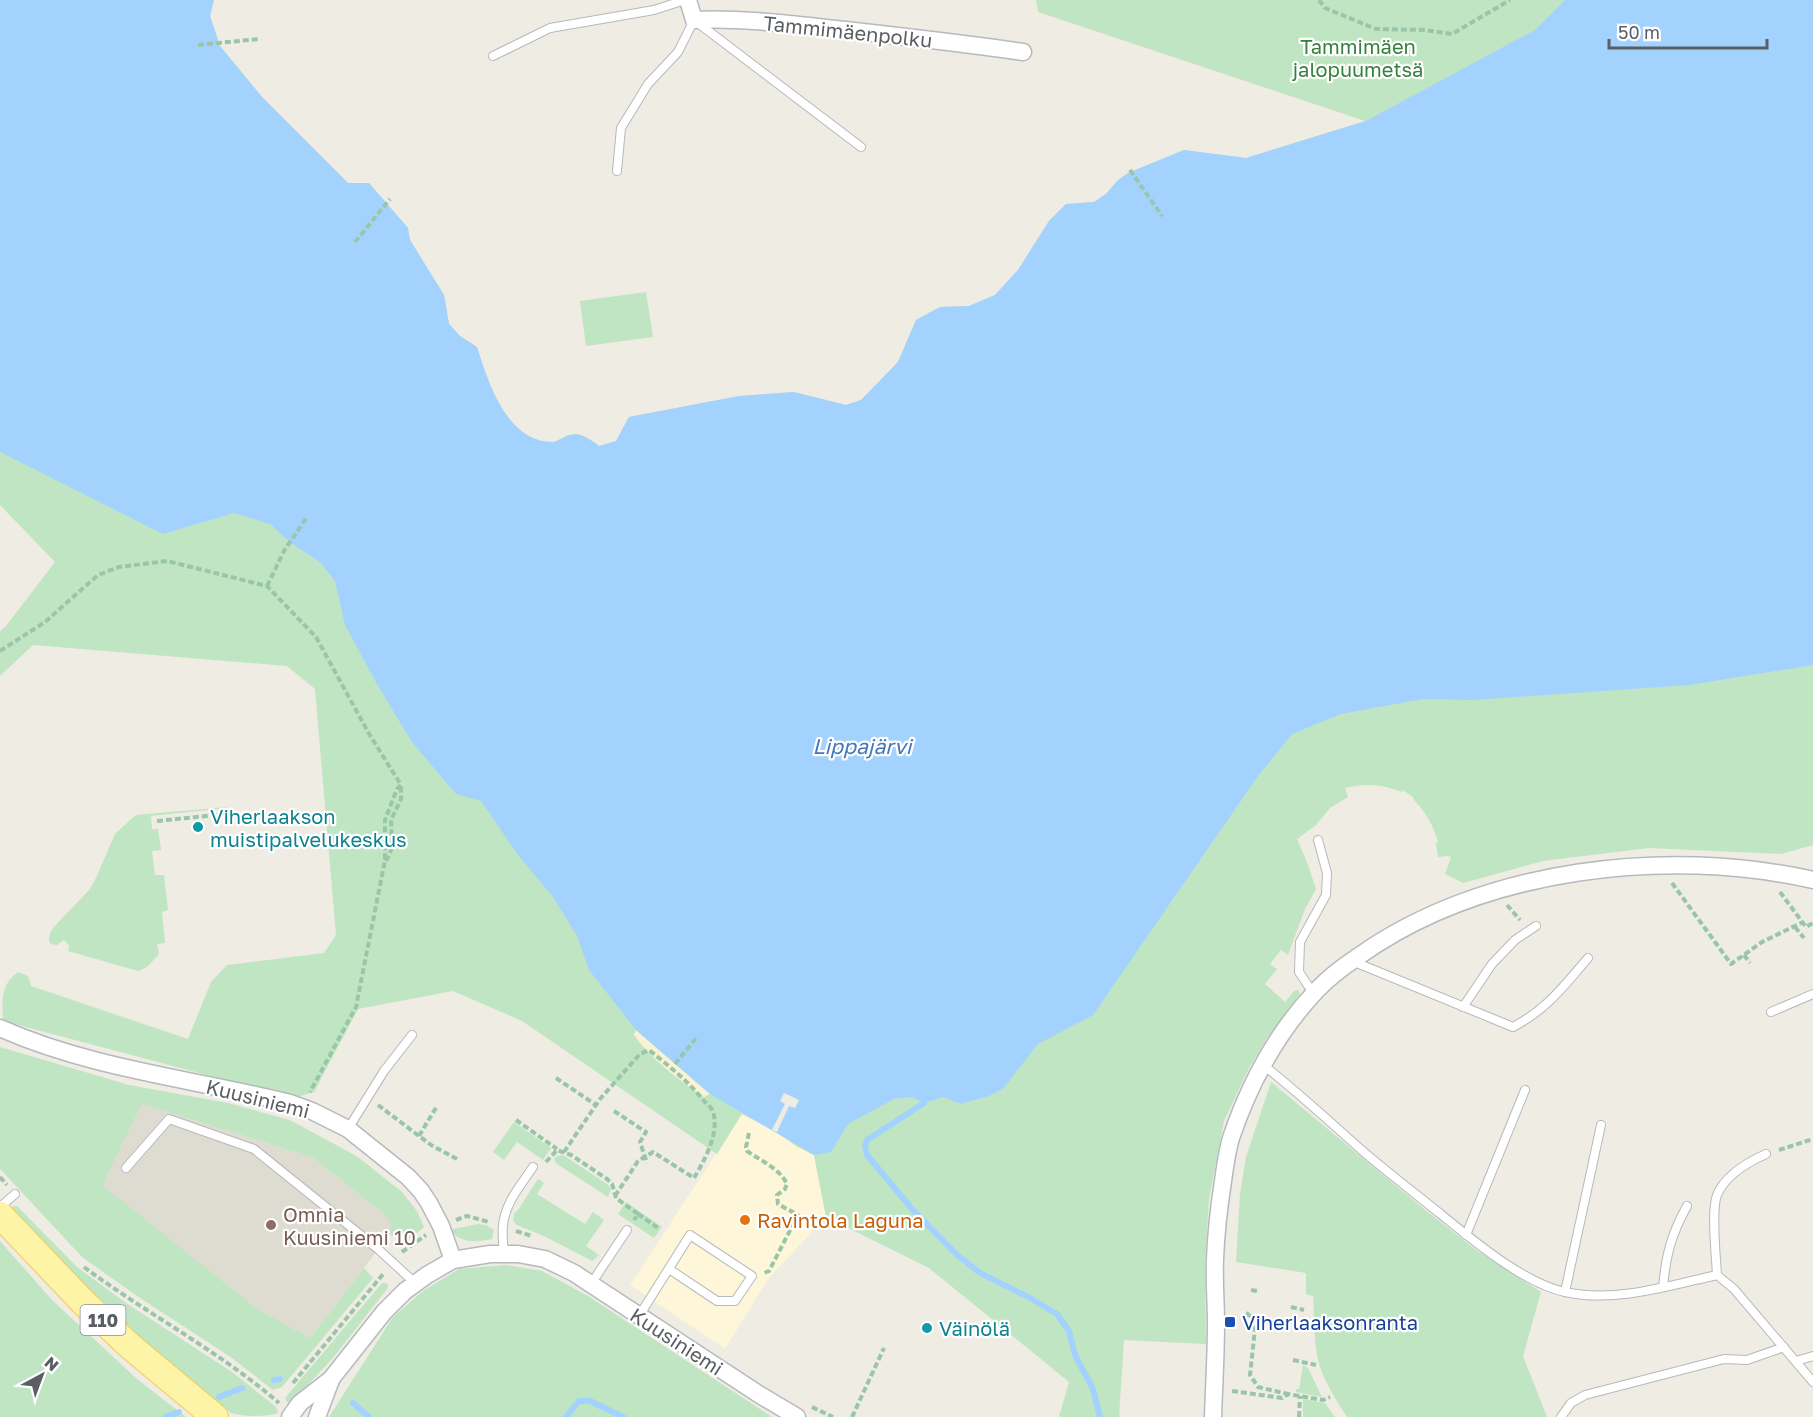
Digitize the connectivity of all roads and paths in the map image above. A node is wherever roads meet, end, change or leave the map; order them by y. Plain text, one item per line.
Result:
1 (687, 0) edge
2 (1319, 0) edge
3 (1510, 0) edge
4 (694, 20) junction
5 (259, 39) dead end
6 (198, 45) dead end
7 (1023, 52) dead end
8 (493, 56) dead end
9 (861, 147) dead end
10 (1130, 170) dead end
11 (617, 171) dead end
12 (390, 199) dead end
13 (1162, 216) dead end
14 (355, 242) dead end
15 (307, 517) dead end
16 (267, 586) junction
17 (0, 651) edge
18 (226, 814) dead end
19 (157, 821) dead end
20 (1318, 840) dead end
21 (1675, 878) dead end
22 (1813, 879) edge
23 (1774, 884) dead end
24 (1513, 899) dead end
25 (1520, 919) dead end
26 (1803, 922) junction
27 (1813, 923) edge
28 (1536, 926) dead end
29 (1795, 927) junction
30 (1804, 938) dead end
31 (1744, 955) junction
32 (1588, 958) dead end
33 (1352, 961) junction
34 (1750, 963) dead end
35 (1314, 993) junction
36 (1813, 994) edge
37 (1463, 1007) junction
38 (1771, 1012) dead end
39 (0, 1028) edge
40 (412, 1035) dead end
41 (697, 1037) dead end
42 (675, 1064) dead end
43 (1262, 1064) junction
44 (556, 1078) dead end
45 (1525, 1090) dead end
46 (309, 1093) dead end
47 (367, 1098) junction
48 (596, 1105) junction
49 (437, 1106) dead end
50 (614, 1111) dead end
51 (516, 1120) dead end
52 (1601, 1125) dead end
53 (348, 1129) junction
54 (749, 1133) dead end
55 (418, 1136) junction
56 (1813, 1139) edge
57 (559, 1150) junction
58 (564, 1152) junction
59 (1766, 1154) joint
60 (645, 1157) junction
61 (459, 1160) dead end
62 (646, 1163) dead end
63 (533, 1167) joint
64 (126, 1168) dead end
65 (0, 1177) edge
66 (615, 1196) junction
67 (7, 1205) edge
68 (1687, 1206) dead end
69 (0, 1207) edge
70 (638, 1214) junction
71 (441, 1226) junction
72 (502, 1227) junction
73 (658, 1228) dead end
74 (627, 1230) joint
75 (1466, 1235) junction
76 (542, 1239) dead end
77 (504, 1254) junction
78 (453, 1260) junction
79 (393, 1262) junction
80 (81, 1264) dead end
81 (669, 1269) junction
82 (1717, 1275) junction
83 (752, 1276) junction
84 (415, 1284) junction
85 (591, 1284) junction
86 (1663, 1287) junction
87 (1251, 1290) dead end
88 (1257, 1291) dead end
89 (1565, 1292) junction
90 (1291, 1307) dead end
91 (1304, 1310) dead end
92 (1246, 1313) dead end
93 (639, 1316) junction
94 (1784, 1347) junction
95 (884, 1348) dead end
96 (1813, 1356) edge
97 (1293, 1360) dead end
98 (1796, 1361) junction
99 (1316, 1365) dead end
100 (331, 1379) junction
101 (1813, 1382) edge
102 (292, 1384) dead end
103 (1229, 1391) dead end
104 (284, 1393) dead end
105 (1288, 1394) junction
106 (1300, 1396) junction
107 (1330, 1397) dead end
108 (277, 1402) junction
109 (800, 1410) edge
110 (291, 1416) edge
111 (215, 1417) edge
112 (317, 1417) edge
113 (833, 1417) edge
114 (852, 1417) edge
115 (1213, 1417) edge
116 (1299, 1417) edge
117 (1561, 1417) edge

1 - 4 street
1 - 8 lane
2 - 3 path
4 - 7 street, Tammimäenpolku
4 - 9 lane
4 - 11 lane
5 - 6 path
10 - 13 path
12 - 14 path
15 - 16 path
16 - 17 path
16 - 46 path
18 - 19 path
20 - 35 lane
21 - 31 path
22 - 33 street
23 - 26 path
24 - 25 path
26 - 27 path
26 - 29 path
28 - 37 lane
29 - 30 path
29 - 31 path
31 - 34 path
32 - 37 lane
33 - 35 street
33 - 37 lane
35 - 43 street
36 - 38 lane
39 - 53 street, Kuusiniemi
40 - 47 lane
41 - 42 path
43 - 75 lane
43 - 115 street
44 - 48 path
45 - 75 lane
47 - 53 lane
47 - 55 path
48 - 58 path
48 - 60 path
49 - 55 path
50 - 60 path
51 - 57 path
52 - 89 lane
53 - 71 street, Kuusiniemi
54 - 83 path
55 - 61 path
56 - 59 path
57 - 58 path
57 - 63 path
58 - 66 path
59 - 82 lane
60 - 62 path
60 - 66 path
63 - 72 lane
64 - 79 lane
65 - 67 path
66 - 70 path
67 - 69 lane
67 - 111 main road, 110
68 - 86 lane
70 - 73 path
70 - 74 path
71 - 72 path
71 - 78 street, Kuusiniemi
71 - 79 path
72 - 76 path
72 - 77 lane
74 - 85 lane
75 - 89 lane
77 - 78 street, Kuusiniemi
77 - 85 street, Kuusiniemi
78 - 84 street, Kuusiniemi
79 - 84 lane
79 - 102 path
80 - 108 path
81 - 83 lane
81 - 83 lane
81 - 93 lane
82 - 86 lane
82 - 94 lane
84 - 100 street, Kuusiniemi
85 - 93 street, Kuusiniemi
86 - 89 lane
87 - 88 path
90 - 91 path
92 - 105 path
93 - 109 street, Kuusiniemi
94 - 98 lane
94 - 117 lane
95 - 114 path
96 - 98 lane
97 - 99 path
98 - 101 lane
100 - 110 street, Kuusiniemi
100 - 112 street, Kuusiniemi
103 - 105 path
104 - 108 path
105 - 106 path
106 - 107 path
106 - 116 path
108 - 110 path
109 - 113 path

